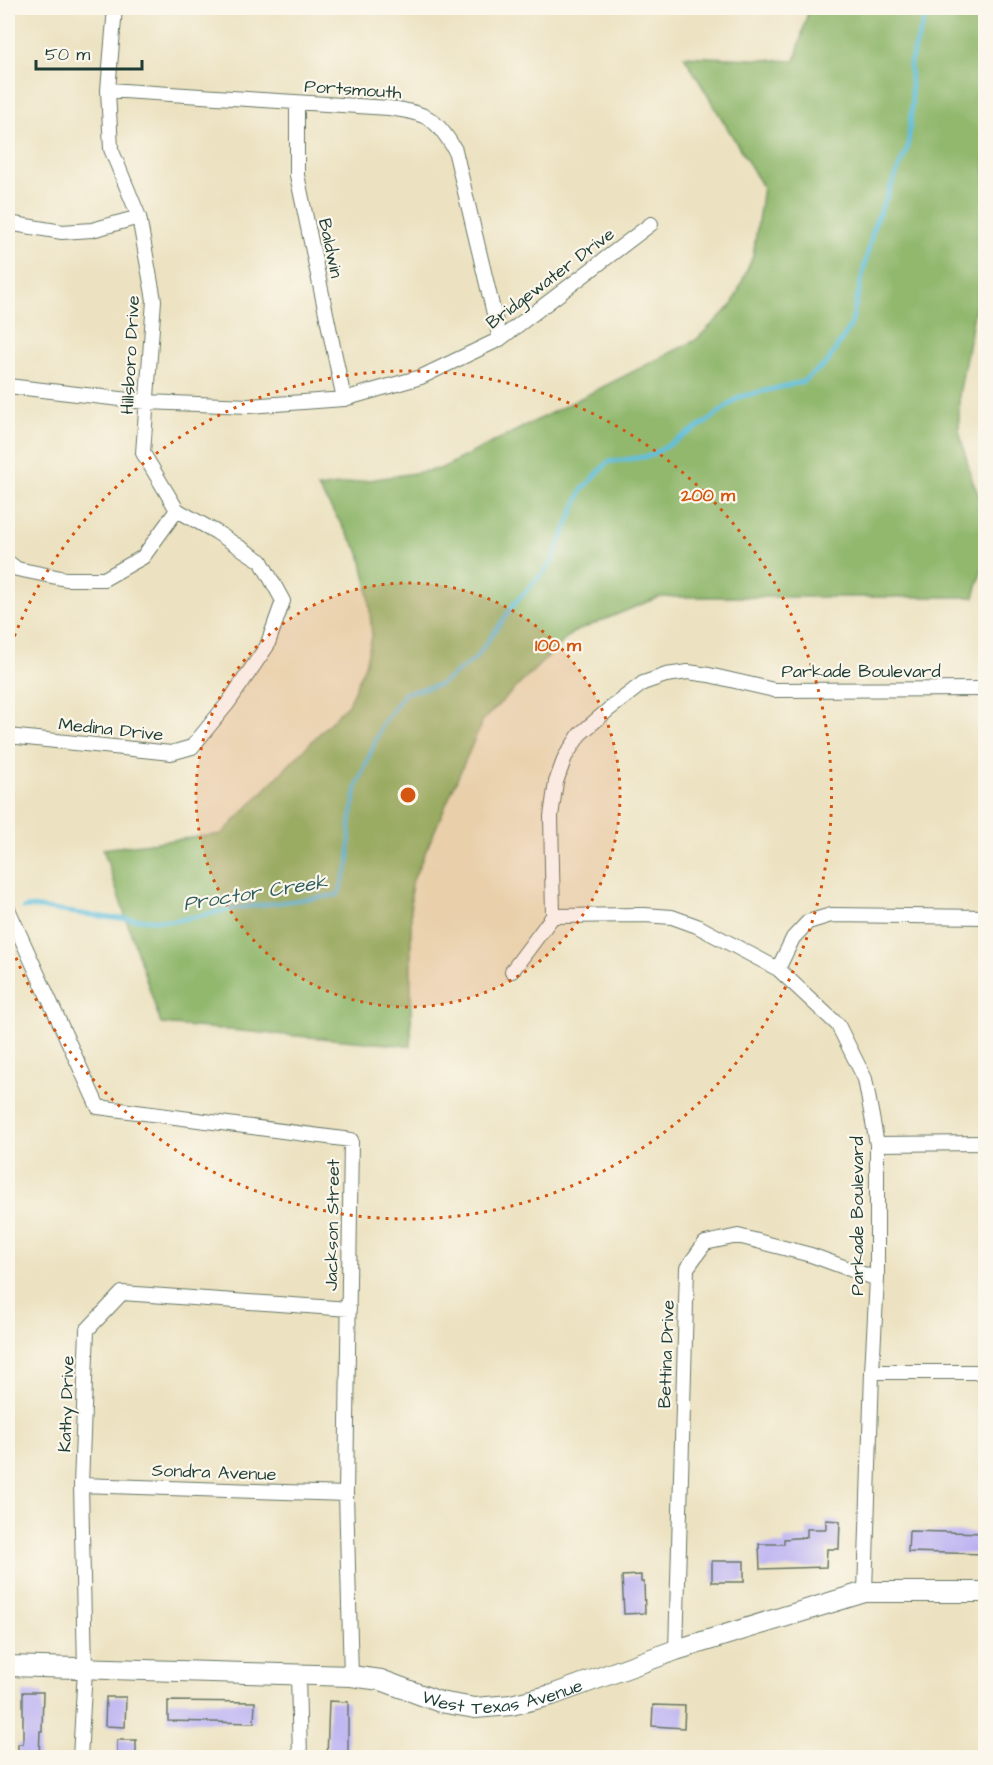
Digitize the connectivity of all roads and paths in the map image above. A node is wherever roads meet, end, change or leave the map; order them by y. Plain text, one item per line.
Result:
1 (115, 8) edge
2 (108, 90) junction
3 (297, 103) junction
4 (139, 217) junction
5 (8, 223) edge
6 (651, 224) dead end
7 (500, 339) junction
8 (8, 386) edge
9 (344, 399) junction
10 (146, 402) junction
11 (177, 510) junction
12 (8, 562) edge
13 (267, 646) joint
14 (986, 689) edge
15 (8, 736) edge
16 (8, 909) edge
17 (553, 916) junction
18 (986, 917) edge
19 (778, 969) junction
20 (512, 971) dead end
21 (986, 1143) edge
22 (877, 1144) junction
23 (877, 1279) junction
24 (349, 1309) junction
25 (872, 1372) junction
26 (986, 1372) edge
27 (81, 1485) junction
28 (346, 1494) junction
29 (865, 1592) junction
30 (986, 1592) edge
31 (676, 1650) junction
32 (8, 1666) edge
33 (85, 1669) junction
34 (298, 1675) junction
35 (351, 1676) junction
36 (80, 1758) edge
37 (300, 1758) edge

1 - 2 street, Hillsboro Drive
2 - 3 street, Portsmouth
2 - 4 street, Hillsboro Drive
3 - 7 street, Portsmouth
3 - 9 street, Baldwin
4 - 5 street
4 - 10 street, Hillsboro Drive
6 - 7 street, Bridgewater Drive
7 - 9 street, Bridgewater Drive
8 - 10 street, Bridgewater Drive
9 - 10 street, Bridgewater Drive
10 - 11 street, Hillsboro Drive
11 - 12 street
11 - 13 street, Hillsboro Drive
13 - 15 street, Medina Drive
14 - 17 street, Parkade Boulevard
16 - 24 street, Jackson Street
17 - 19 street, Parkade Boulevard
17 - 20 street
18 - 19 street
19 - 22 street, Parkade Boulevard
21 - 22 street
22 - 23 street, Parkade Boulevard
23 - 25 street, Parkade Boulevard
23 - 31 street, Bettina Drive
24 - 27 street, Kathy Drive
24 - 28 street, Jackson Street
25 - 26 street
25 - 29 street, Parkade Boulevard
27 - 28 street, Sondra Avenue
27 - 33 street, Kathy Drive
28 - 35 street, Jackson Street
29 - 30 street, West Texas Avenue
29 - 31 street, West Texas Avenue
31 - 35 street, West Texas Avenue
32 - 33 street, West Texas Avenue
33 - 34 street, West Texas Avenue
33 - 36 street, Kathy Drive
34 - 35 street, West Texas Avenue
34 - 37 street

